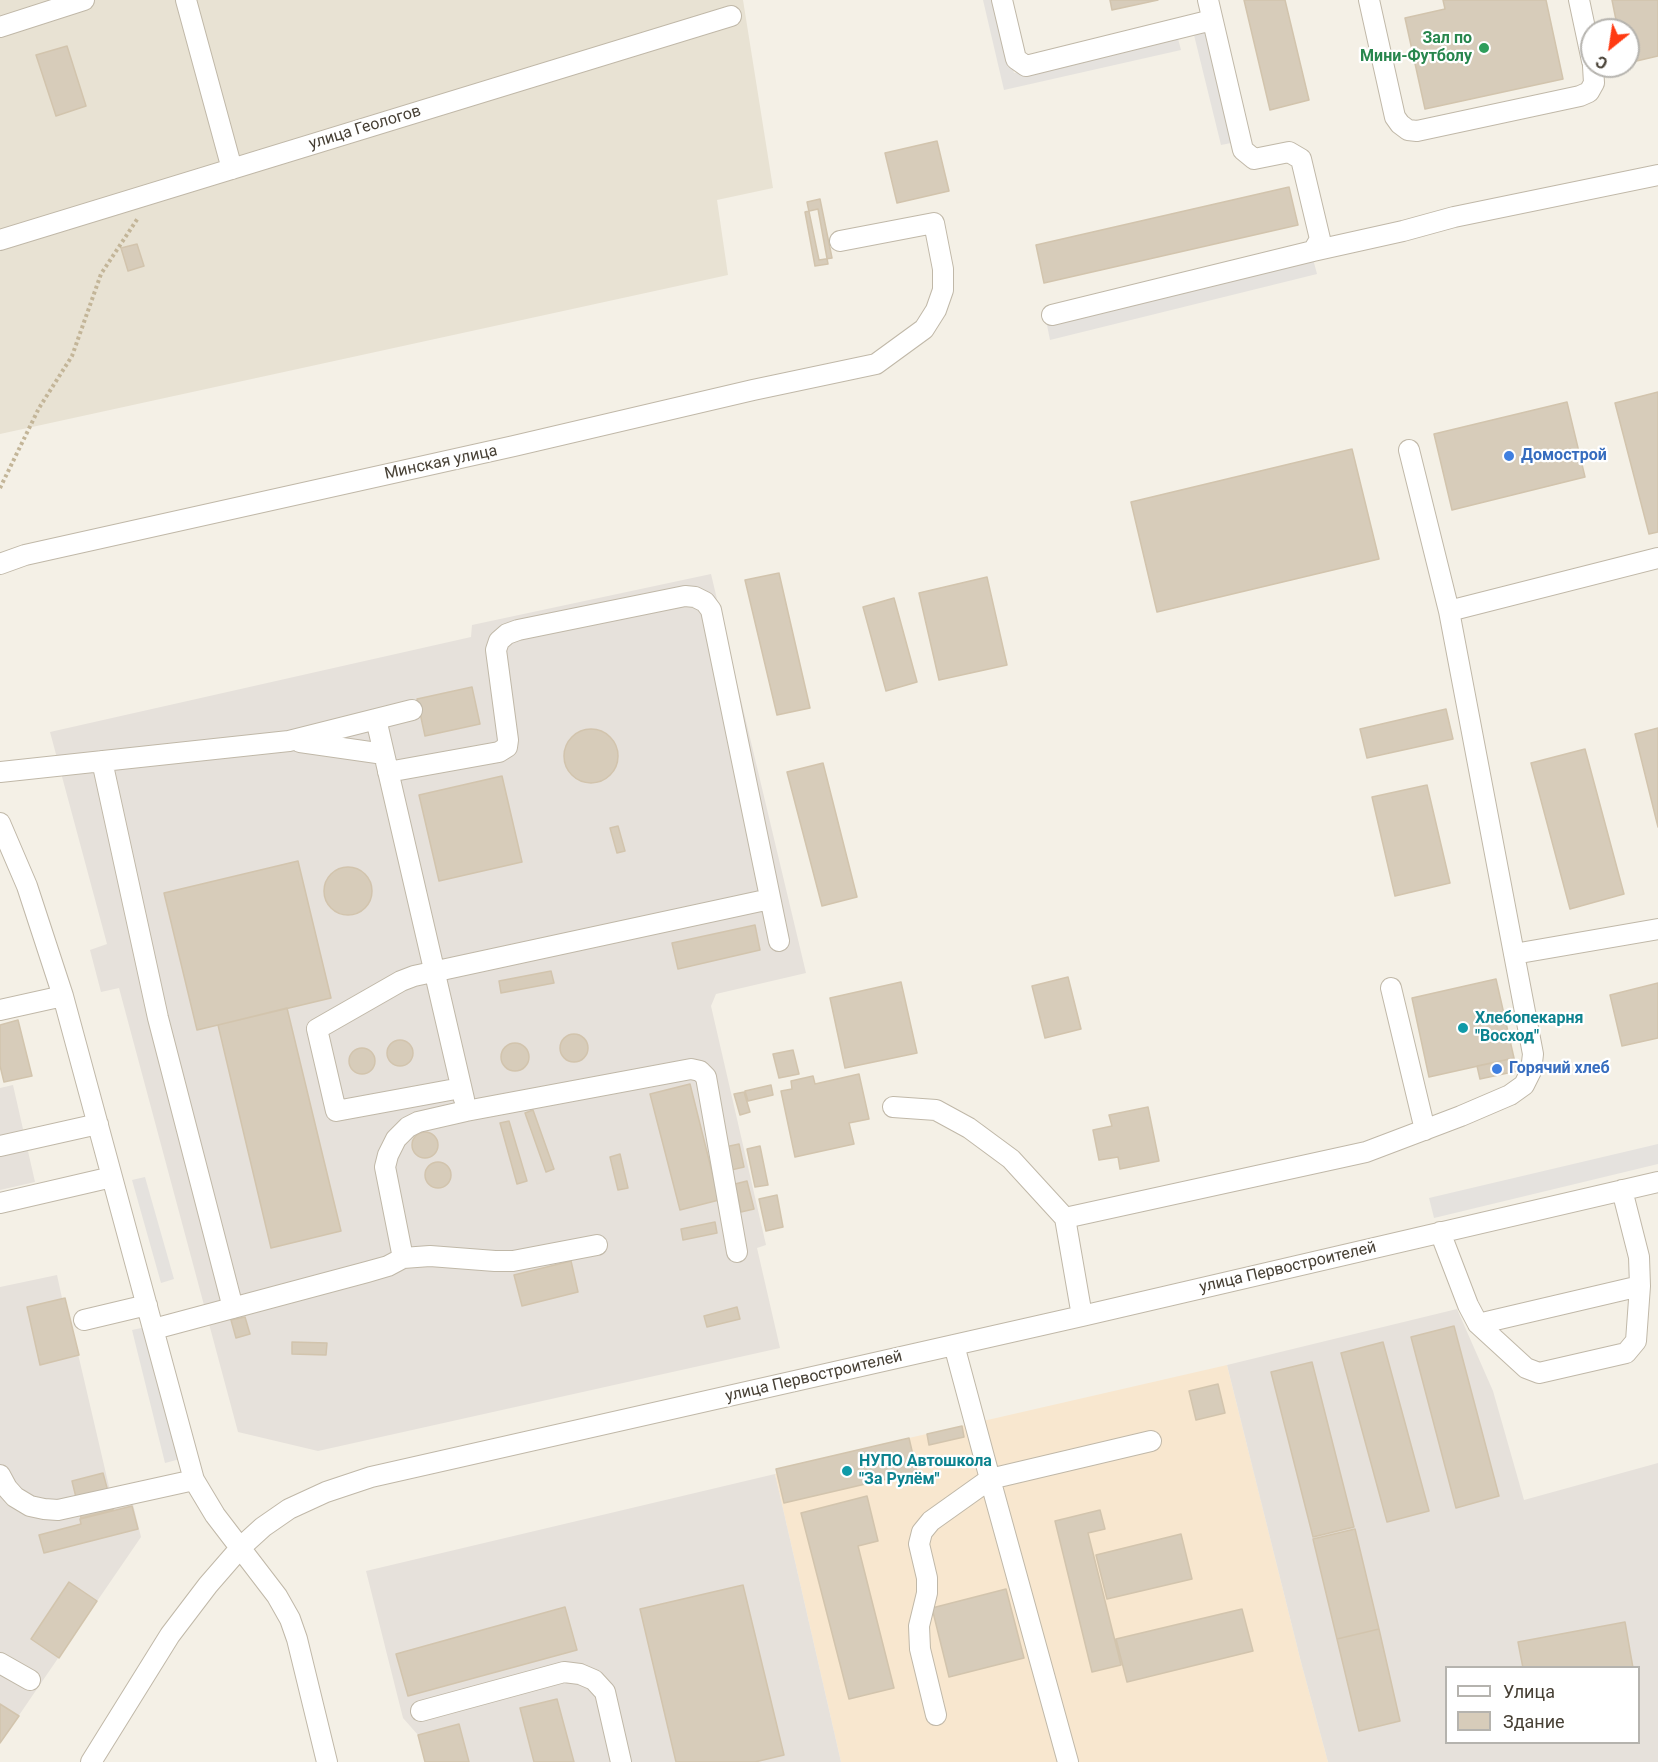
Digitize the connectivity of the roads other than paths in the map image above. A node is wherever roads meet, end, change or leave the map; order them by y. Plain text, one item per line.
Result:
1 (84, 0) edge
2 (186, 0) edge
3 (1002, 0) edge
4 (1208, 0) edge
5 (1369, 0) edge
6 (1579, 0) edge
7 (731, 16) dead end
8 (1583, 18) edge
9 (1212, 20) junction
10 (0, 27) edge
11 (1594, 78) edge
12 (232, 169) junction
13 (1658, 175) edge
14 (0, 240) edge
15 (840, 241) dead end
16 (1313, 251) junction
17 (1052, 315) dead end
18 (1409, 450) dead end
19 (1658, 558) edge
20 (3, 562) edge
21 (1449, 611) junction
22 (412, 710) dead end
23 (376, 719) junction
24 (289, 741) junction
25 (102, 761) junction
26 (386, 763) junction
27 (0, 772) edge
28 (1, 827) edge
29 (770, 900) junction
30 (1658, 928) edge
31 (779, 941) dead end
32 (1514, 954) junction
33 (434, 972) junction
34 (1391, 988) dead end
35 (63, 996) junction
36 (0, 1010) edge
37 (461, 1088) junction
38 (426, 1094) junction
39 (893, 1107) dead end
40 (466, 1111) junction
41 (431, 1119) junction
42 (98, 1124) junction
43 (1425, 1130) junction
44 (0, 1146) edge
45 (112, 1178) junction
46 (1658, 1182) edge
47 (1622, 1190) junction
48 (0, 1203) edge
49 (1065, 1218) junction
50 (1440, 1232) junction
51 (597, 1245) dead end
52 (737, 1252) dead end
53 (403, 1258) junction
54 (1640, 1286) junction
55 (147, 1305) junction
56 (233, 1308) junction
57 (1082, 1316) junction
58 (84, 1320) dead end
59 (1478, 1324) junction
60 (154, 1329) junction
61 (954, 1345) junction
62 (1151, 1441) dead end
63 (0, 1475) edge
64 (990, 1479) junction
65 (194, 1480) junction
66 (241, 1547) junction
67 (0, 1663) edge
68 (30, 1680) dead end
69 (421, 1711) dead end
70 (936, 1715) dead end
71 (91, 1762) edge
72 (327, 1762) edge
73 (621, 1762) edge
74 (1068, 1762) edge

1 - 10 street
2 - 12 street
3 - 9 street
4 - 9 street
5 - 11 street
6 - 8 street
7 - 12 street, улица Геологов
9 - 16 street
12 - 14 street, улица Геологов
13 - 16 street
15 - 20 street, Минская улица
16 - 17 street
18 - 21 street
19 - 21 street
21 - 32 street
22 - 23 street
23 - 24 street
23 - 26 street
24 - 25 street
24 - 26 street
25 - 27 street
25 - 56 street
26 - 29 street
26 - 33 street
28 - 35 street
29 - 31 street
29 - 33 street
30 - 32 street
32 - 43 street
33 - 37 street
33 - 38 street
34 - 43 street
35 - 36 street
35 - 42 street
37 - 38 street
37 - 40 street
38 - 41 street
39 - 49 street
40 - 41 street
40 - 52 street
41 - 53 street
42 - 44 street
42 - 45 street
43 - 49 street
45 - 48 street
45 - 55 street
46 - 47 street, улица Первостроителей
47 - 50 street, улица Первостроителей
47 - 54 street
49 - 57 street
50 - 57 street, улица Первостроителей
50 - 59 street
51 - 53 street
53 - 56 street
54 - 59 street
54 - 59 street
55 - 58 street
55 - 60 street
56 - 60 street
57 - 61 street, улица Первостроителей
60 - 65 street
61 - 64 street
61 - 66 street, улица Первостроителей
62 - 64 street
63 - 65 street
64 - 70 street
64 - 74 street
65 - 66 street
66 - 71 street, улица Первостроителей
66 - 72 street
67 - 68 street
69 - 73 street

